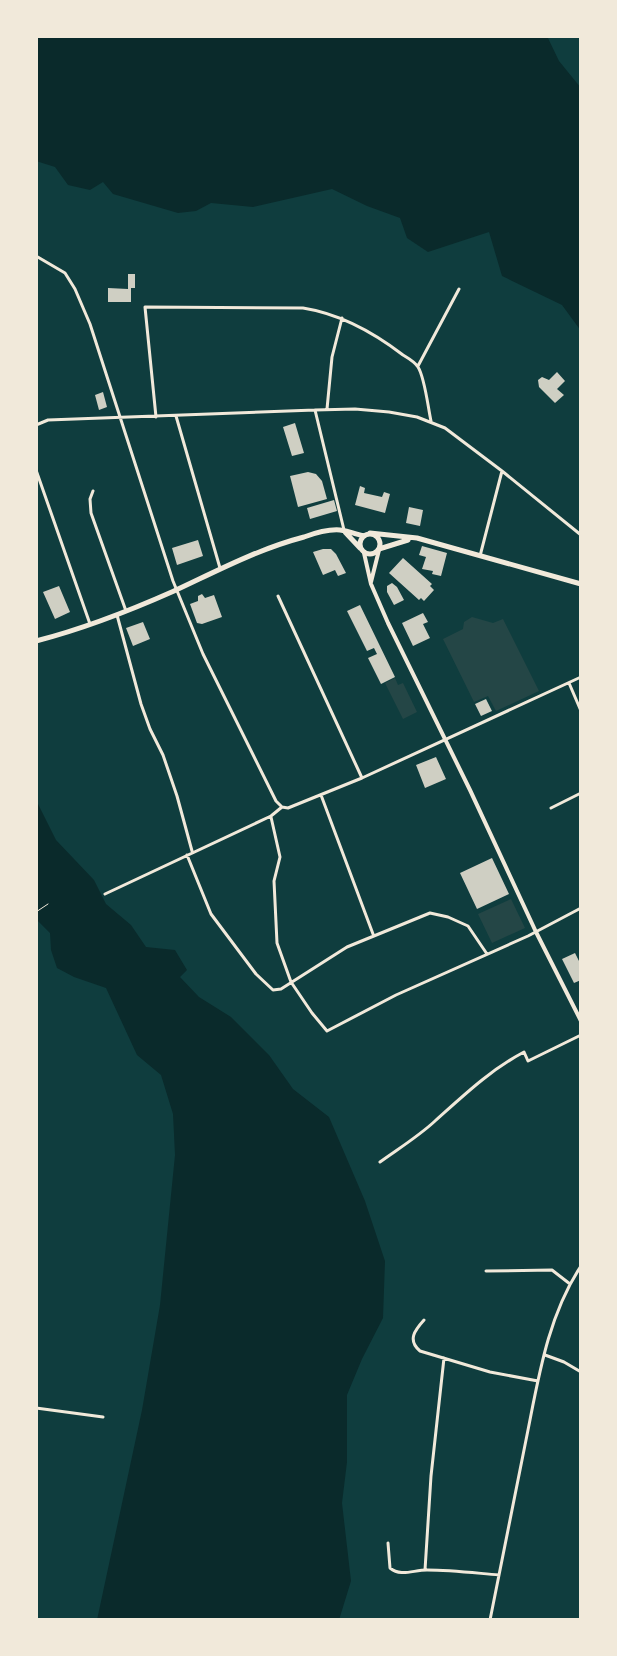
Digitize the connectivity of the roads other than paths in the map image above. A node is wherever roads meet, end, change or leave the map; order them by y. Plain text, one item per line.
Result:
1 (36, 256) edge
2 (459, 289) dead end
3 (342, 318) junction
4 (418, 366) junction
5 (315, 410) junction
6 (327, 410) junction
7 (176, 416) junction
8 (156, 417) junction
9 (120, 418) junction
10 (431, 421) junction
11 (36, 424) edge
12 (36, 470) edge
13 (502, 471) junction
14 (93, 491) dead end
15 (344, 531) junction
16 (367, 535) junction
17 (581, 535) edge
18 (417, 538) junction
19 (379, 550) junction
20 (362, 551) junction
21 (480, 556) junction
22 (220, 568) junction
23 (371, 584) junction
24 (581, 584) edge
25 (177, 589) junction
26 (278, 596) dead end
27 (126, 611) junction
28 (117, 615) junction
29 (90, 624) junction
30 (36, 641) edge
31 (581, 677) edge
32 (569, 683) junction
33 (581, 711) edge
34 (445, 741) junction
35 (362, 778) junction
36 (581, 793) edge
37 (321, 795) junction
38 (282, 807) junction
39 (551, 808) dead end
40 (271, 816) junction
41 (190, 854) junction
42 (105, 894) dead end
43 (581, 908) edge
44 (536, 932) junction
45 (373, 935) junction
46 (487, 954) junction
47 (291, 982) junction
48 (581, 1021) edge
49 (581, 1035) edge
50 (380, 1162) dead end
51 (581, 1266) edge
52 (486, 1271) dead end
53 (570, 1284) junction
54 (424, 1320) dead end
55 (545, 1355) junction
56 (444, 1358) junction
57 (581, 1372) edge
58 (538, 1381) junction
59 (36, 1408) edge
60 (103, 1417) dead end
61 (388, 1543) dead end
62 (425, 1570) junction
63 (499, 1575) junction
64 (490, 1620) edge

1 - 9 street
2 - 4 street
3 - 4 street
3 - 6 street
3 - 8 street
4 - 10 street
5 - 6 street
5 - 7 street
5 - 15 street
6 - 10 street
7 - 8 street
7 - 22 street
8 - 9 street
9 - 11 street
9 - 25 street
10 - 13 street
12 - 29 street
13 - 17 street
13 - 21 street
14 - 27 street
15 - 16 main road
15 - 20 main road
15 - 22 main road
16 - 18 main road
16 - 19 main road
16 - 20 main road
18 - 19 main road
18 - 21 main road
19 - 20 main road
19 - 23 main road
20 - 23 main road
21 - 24 main road
22 - 25 main road
23 - 34 main road
25 - 27 main road
25 - 38 street
26 - 35 street
27 - 28 main road
28 - 29 main road
28 - 41 street
29 - 30 main road
31 - 32 street
32 - 33 street
32 - 34 street
34 - 35 street
34 - 44 main road
35 - 37 street
36 - 39 street
37 - 38 street
37 - 45 street
38 - 40 street
40 - 41 street
40 - 47 street
41 - 42 street
41 - 47 street
43 - 44 street
44 - 46 street
44 - 48 main road
45 - 46 street
45 - 47 street
46 - 47 street
49 - 50 street
51 - 53 street
52 - 53 street
53 - 55 street
54 - 56 street
55 - 57 street
55 - 58 street
56 - 58 street
56 - 62 street
58 - 63 street
59 - 60 street
61 - 62 street
62 - 63 street
63 - 64 street

